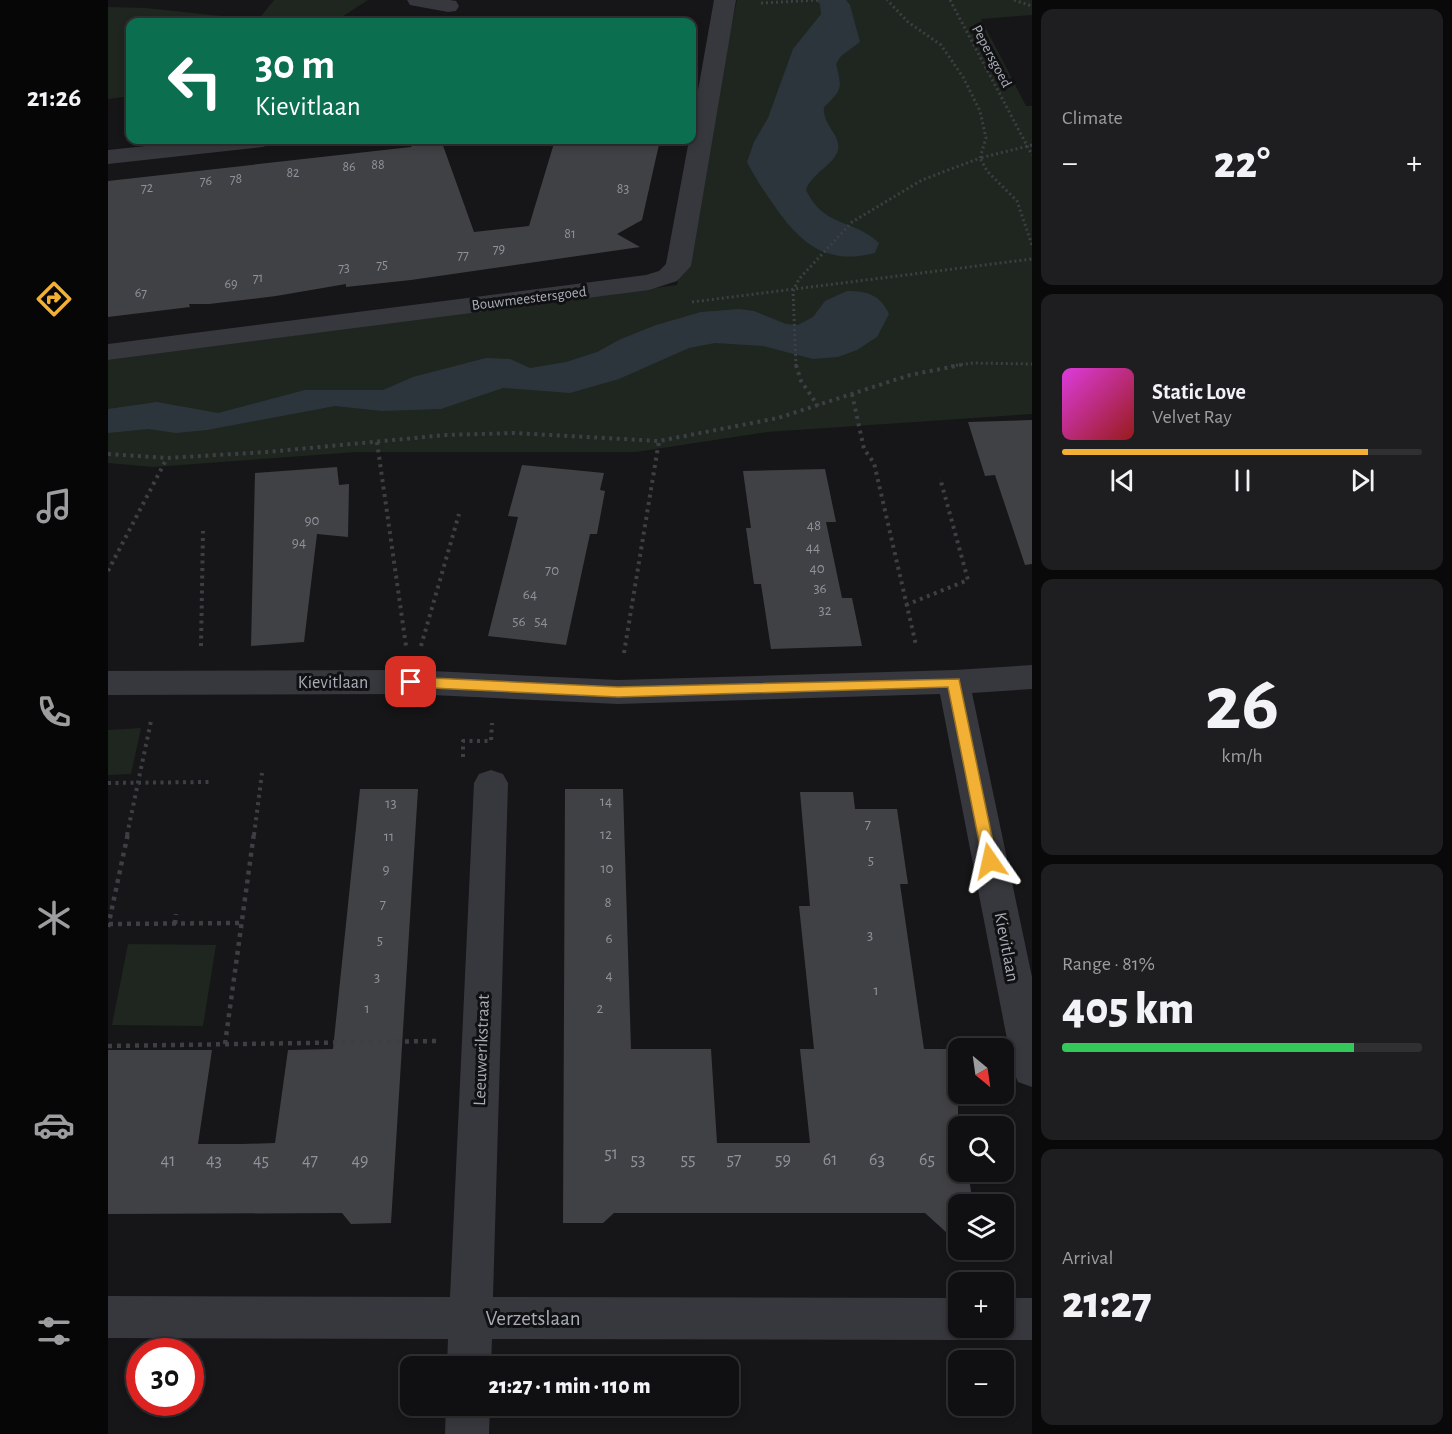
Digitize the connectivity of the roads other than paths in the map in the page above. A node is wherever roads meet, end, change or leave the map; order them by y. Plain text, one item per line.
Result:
1 (418, 0) edge
2 (725, 0) edge
3 (445, 10) edge
4 (226, 144) edge
5 (108, 157) edge
6 (108, 352) edge
7 (1032, 677) edge
8 (108, 683) edge
9 (940, 683) junction
10 (477, 776) road end
11 (1032, 1070) edge
12 (108, 1317) edge
13 (471, 1317) junction
14 (948, 1319) edge
15 (1014, 1319) edge
16 (1032, 1319) edge
17 (469, 1356) edge
18 (468, 1416) edge
19 (467, 1434) edge

1 - 3 street
2 - 6 street, Bouwmeestersgoed
4 - 5 street
7 - 9 street, Kievitlaan
8 - 9 street, Kievitlaan
9 - 11 street, Kievitlaan
10 - 13 street, Leeuwerikstraat
12 - 13 street, Verzetslaan
13 - 14 street, Verzetslaan
13 - 17 street, Leeuwerikstraat
15 - 16 street
18 - 19 street

